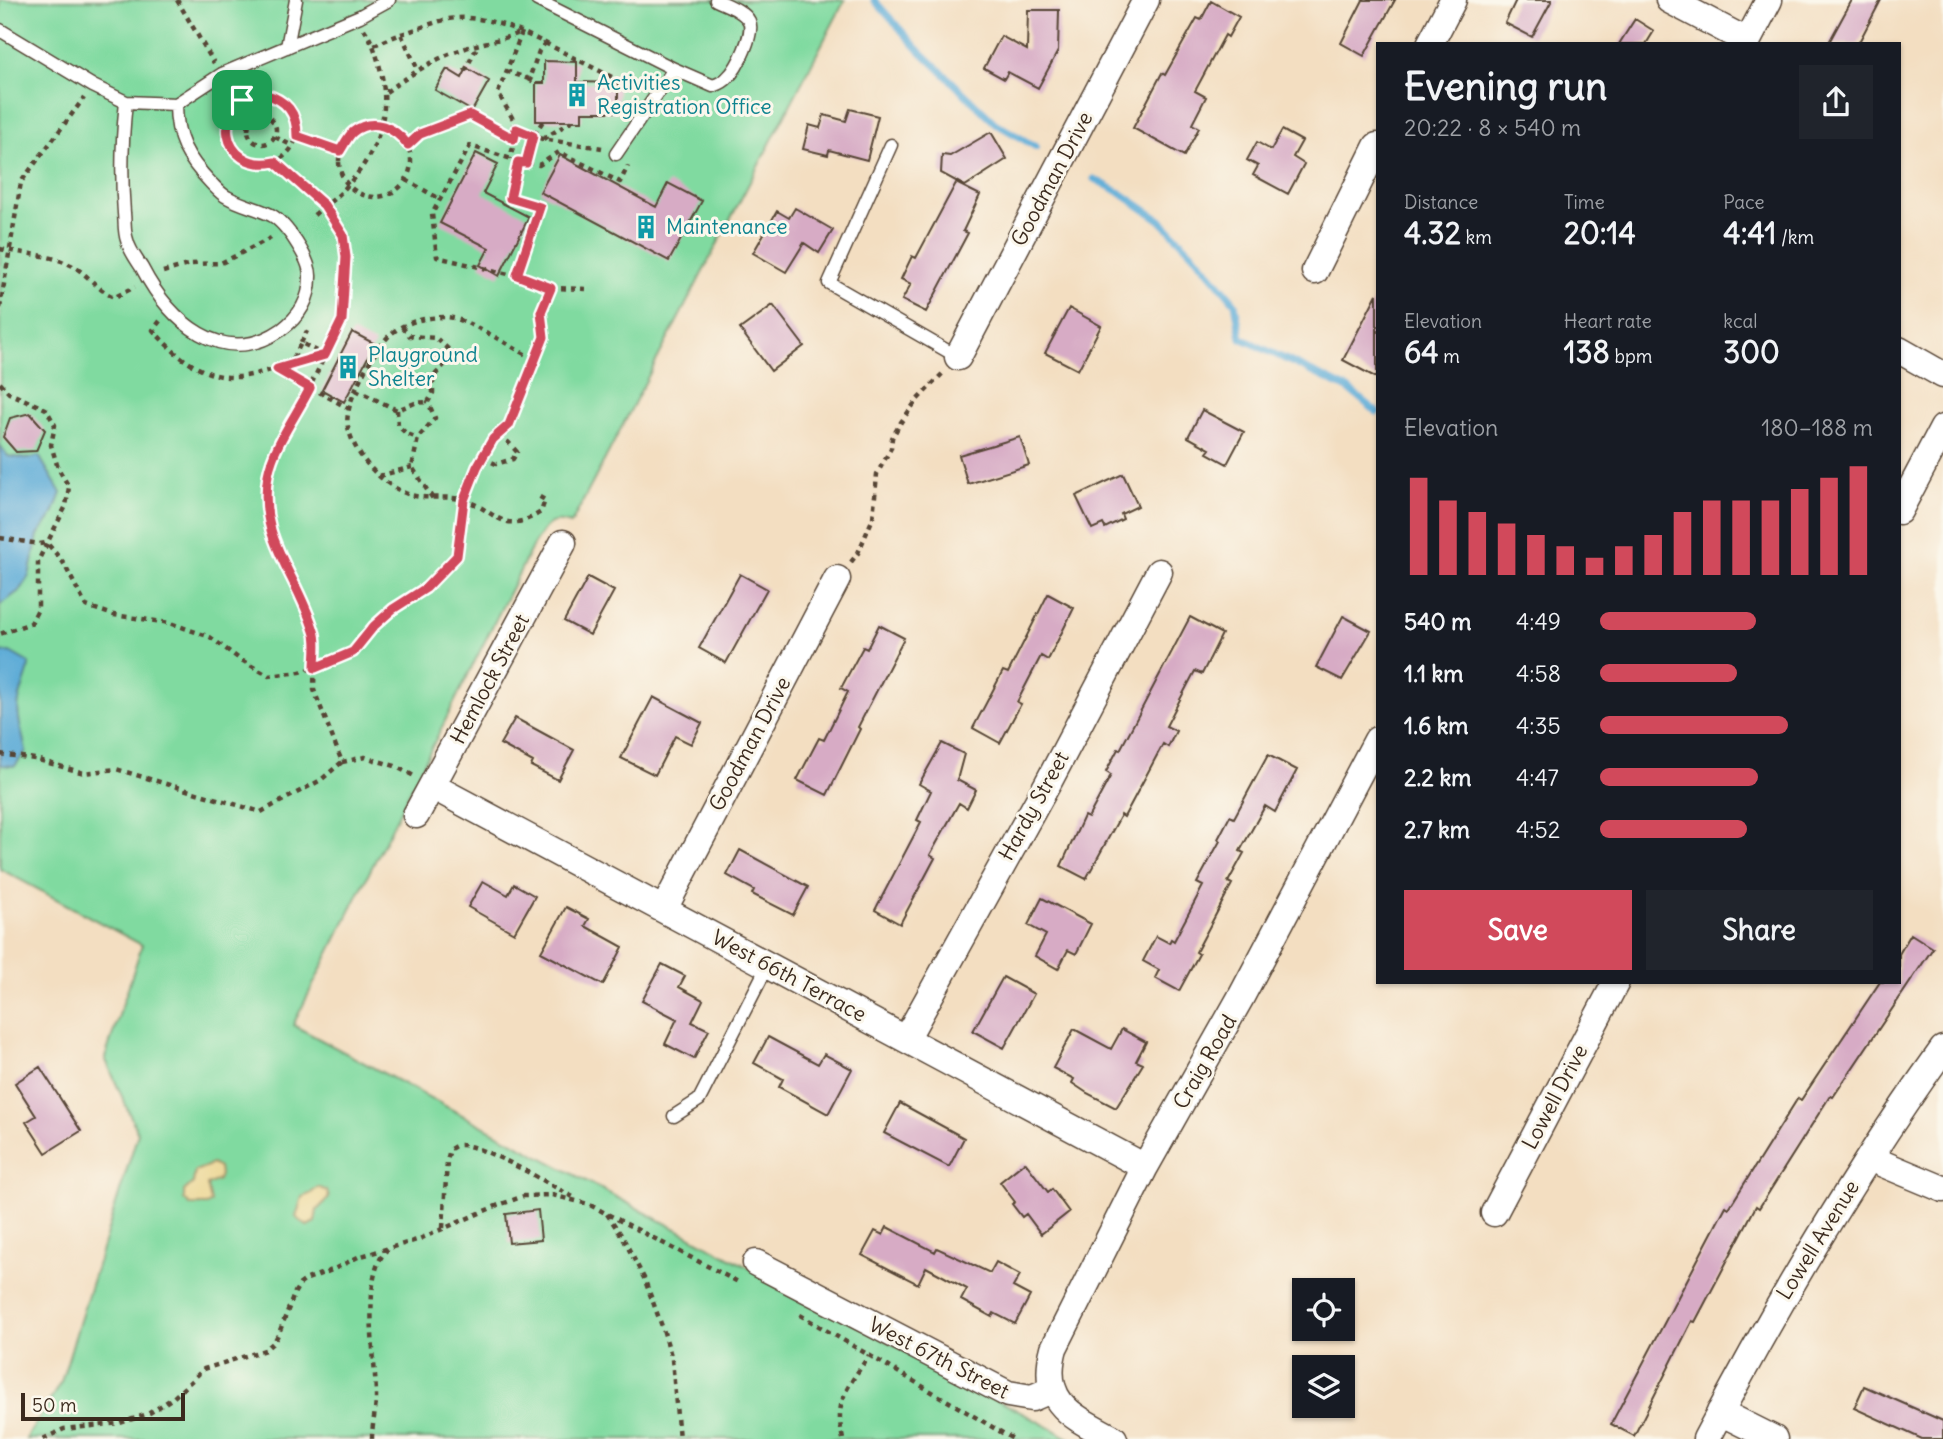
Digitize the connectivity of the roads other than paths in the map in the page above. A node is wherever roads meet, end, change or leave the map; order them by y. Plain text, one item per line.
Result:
1 (296, 0) edge
2 (389, 0) edge
3 (537, 0) edge
4 (716, 0) edge
5 (1146, 0) edge
6 (1452, 0) edge
7 (1670, 0) edge
8 (1769, 0) edge
9 (0, 30) edge
10 (1431, 42) edge
11 (1747, 42) edge
12 (287, 47) junction
13 (674, 69) junction
14 (126, 102) junction
15 (176, 104) junction
16 (891, 145) dead end
17 (1376, 148) edge
18 (616, 154) dead end
19 (1315, 271) dead end
20 (1901, 351) edge
21 (958, 357) joint
22 (1943, 375) edge
23 (1943, 428) edge
24 (1901, 507) edge
25 (563, 543) dead end
26 (1159, 572) dead end
27 (837, 579) road end
28 (1376, 742) edge
29 (432, 786) junction
30 (416, 815) dead end
31 (664, 909) junction
32 (768, 965) junction
33 (1615, 984) edge
34 (906, 1039) junction
35 (1943, 1049) edge
36 (674, 1116) dead end
37 (1869, 1158) junction
38 (1145, 1167) junction
39 (1943, 1189) edge
40 (1494, 1213) dead end
41 (751, 1274) road end
42 (1053, 1389) junction
43 (1720, 1412) junction
44 (1114, 1439) edge
45 (1706, 1439) edge
46 (1774, 1439) edge

1 - 12 lane
2 - 12 lane
3 - 13 lane
4 - 13 lane
5 - 21 street, Goodman Drive
6 - 10 street
7 - 11 street
8 - 11 street
9 - 14 lane
12 - 15 lane
13 - 18 lane
14 - 15 lane
14 - 15 lane
16 - 21 lane
17 - 19 street
20 - 22 street
23 - 24 street
25 - 29 street, Hemlock Street
26 - 34 street, Hardy Street
27 - 31 street, Goodman Drive
28 - 38 street, Craig Road
29 - 30 street, Hemlock Street
29 - 31 street, West 66th Terrace
31 - 32 street, West 66th Terrace
32 - 34 street, West 66th Terrace
32 - 36 lane
33 - 40 street, Lowell Drive
34 - 38 street, West 66th Terrace
35 - 37 street, Lowell Avenue
37 - 39 street
37 - 43 street, Lowell Avenue
38 - 42 street, Craig Road
41 - 42 street, West 67th Street
42 - 44 street
43 - 45 street, Lowell Avenue
43 - 46 street

